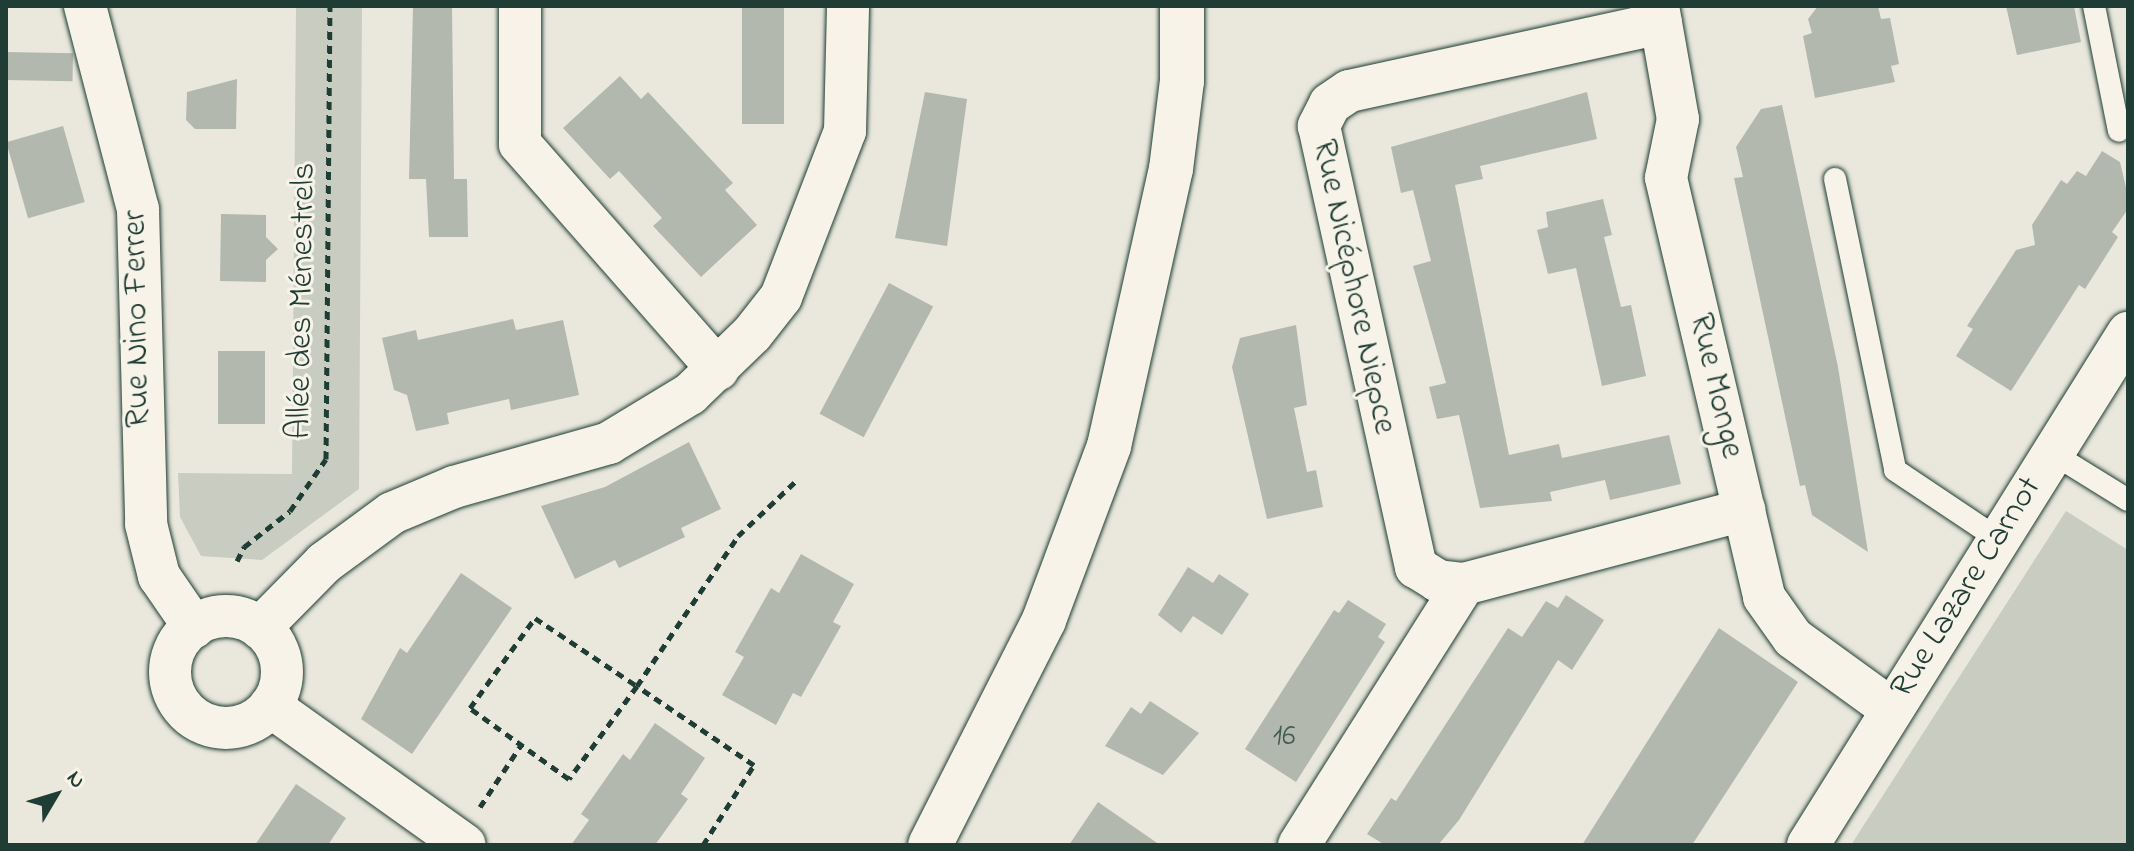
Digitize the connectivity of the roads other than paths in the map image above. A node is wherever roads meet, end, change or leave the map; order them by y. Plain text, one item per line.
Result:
1 (85, 6) edge
2 (520, 6) edge
3 (848, 6) edge
4 (1182, 6) edge
5 (2094, 6) edge
6 (1659, 15) edge
7 (2119, 131) dead end
8 (1835, 179) dead end
9 (2128, 333) edge
10 (718, 369) junction
11 (2052, 453) junction
12 (2128, 500) edge
13 (1744, 510) junction
14 (1998, 539) junction
15 (1464, 584) junction
16 (194, 627) junction
17 (260, 628) junction
18 (270, 706) junction
19 (1891, 709) junction
20 (959, 783) junction
21 (462, 842) edge
22 (908, 845) edge
23 (930, 845) edge
24 (1299, 845) edge
25 (1808, 845) edge

1 - 16 street, Rue Nino Ferrer
2 - 10 street
3 - 10 street
4 - 20 main road
5 - 7 lane
6 - 13 street, Rue Monge
6 - 15 street, Rue Nicéphore Niepce
8 - 14 lane
9 - 11 street, Rue Lazare Carnot
10 - 17 street
11 - 12 lane
11 - 14 street, Rue Lazare Carnot
13 - 15 street
13 - 19 street, Rue Monge
14 - 19 street, Rue Lazare Carnot
15 - 24 street
16 - 17 street
16 - 18 street
17 - 18 street
18 - 21 street
19 - 25 street, Rue Lazare Carnot
20 - 22 main road
20 - 23 main road

